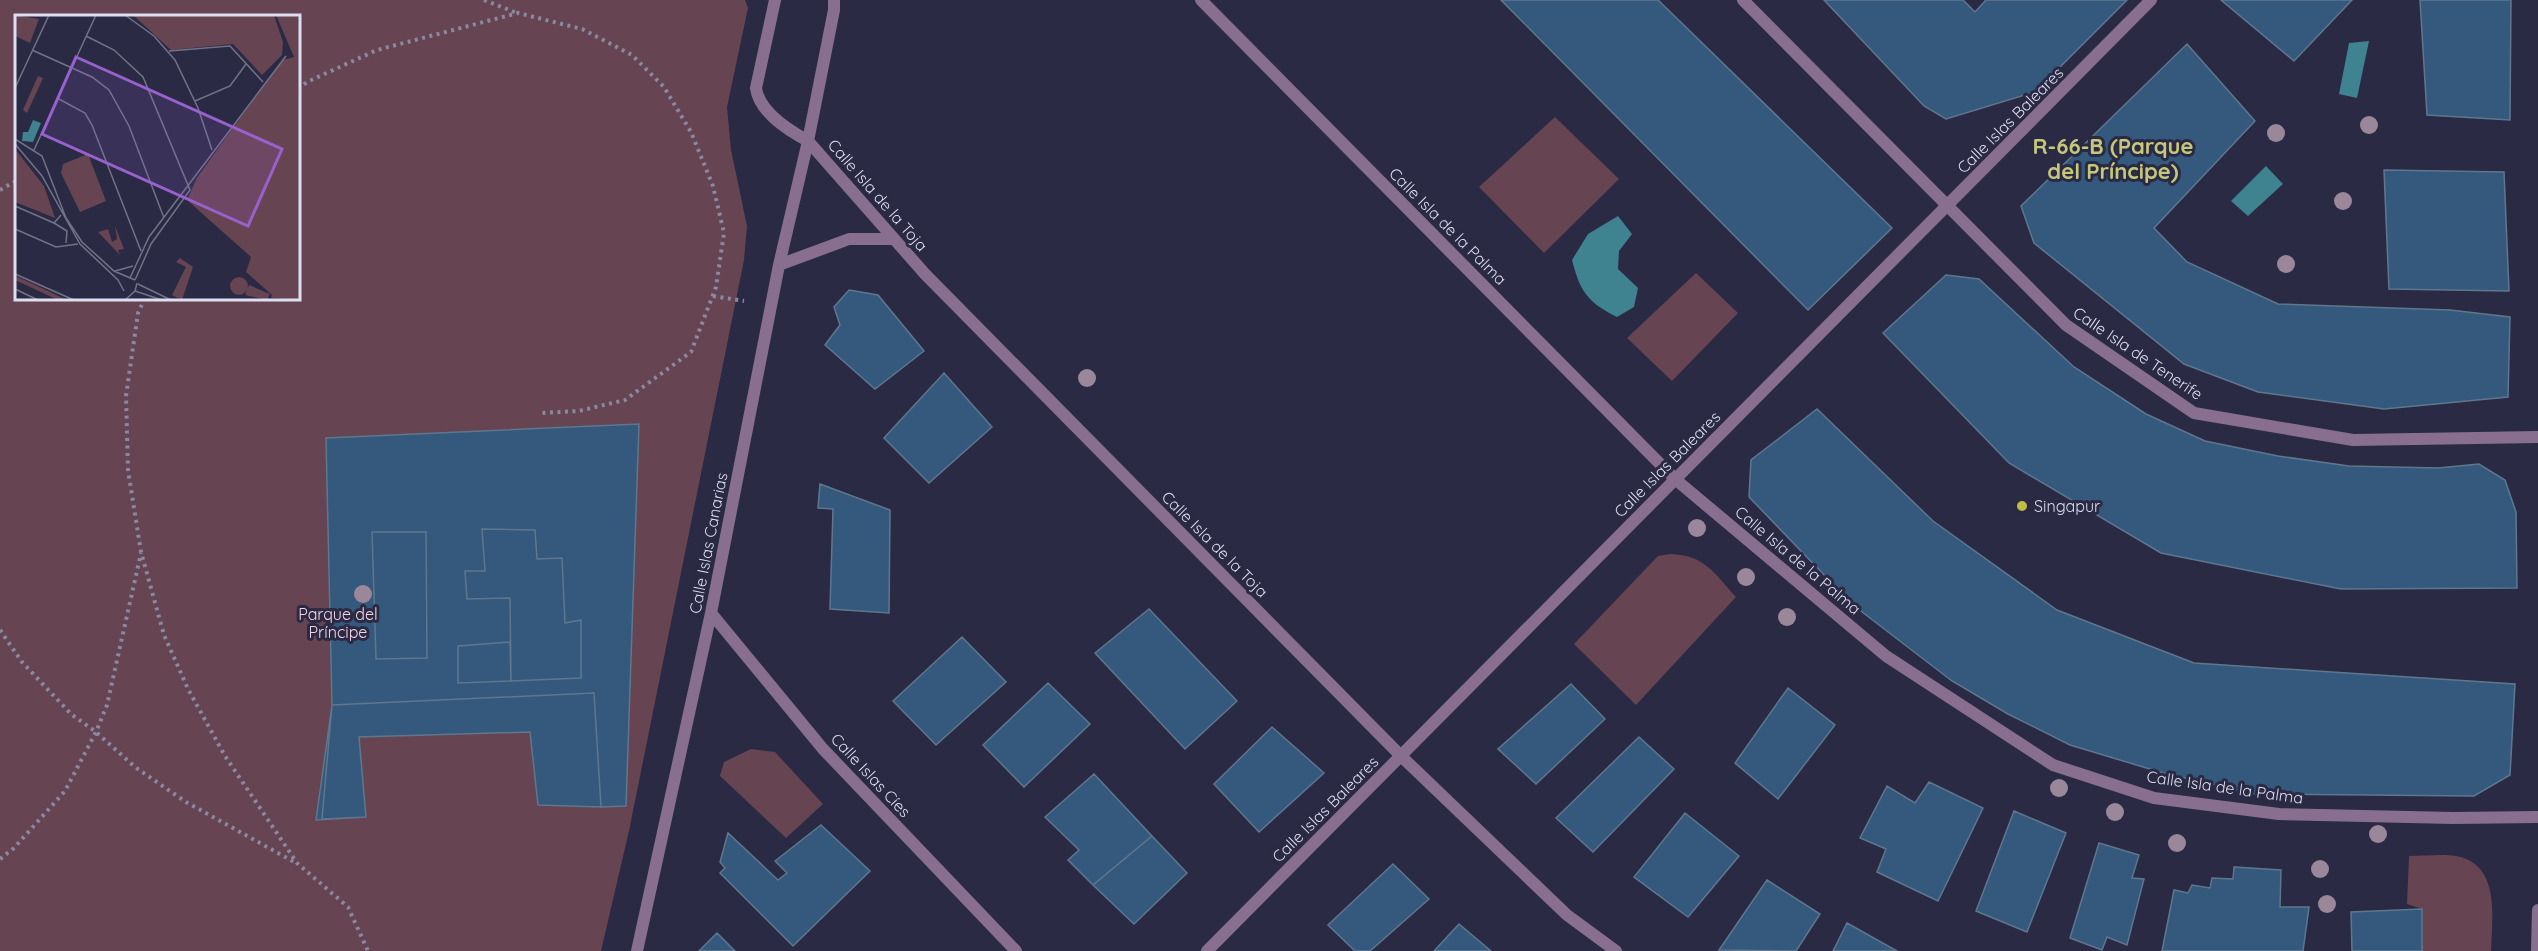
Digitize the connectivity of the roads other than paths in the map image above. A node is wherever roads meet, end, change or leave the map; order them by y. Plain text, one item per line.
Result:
1 (775, 0) edge
2 (834, 0) edge
3 (1201, 0) edge
4 (1743, 0) edge
5 (2151, 0) edge
6 (808, 141) junction
7 (1946, 207) junction
8 (892, 239) junction
9 (779, 265) junction
10 (2538, 437) edge
11 (1675, 479) junction
12 (711, 613) junction
13 (1402, 756) junction
14 (2538, 816) edge
15 (2538, 910) edge
16 (637, 951) edge
17 (1016, 951) edge
18 (1207, 951) edge
19 (1616, 951) edge
20 (2537, 951) edge

1 - 6 street
2 - 6 street, Calle Islas Canarias
3 - 11 street, Calle Isla de la Palma
4 - 7 street, Calle Isla de Tenerife
5 - 7 street, Calle Islas Baleares
6 - 8 street, Calle Isla de la Toja
6 - 9 street, Calle Islas Canarias
7 - 10 street, Calle Isla de Tenerife
7 - 11 street, Calle Islas Baleares
8 - 9 street
8 - 13 street, Calle Isla de la Toja
9 - 12 street, Calle Islas Canarias
11 - 13 street, Calle Islas Baleares
11 - 14 street, Calle Isla de la Palma
12 - 16 street, Calle Islas Canarias
12 - 17 street, Calle Islas Cíes
13 - 18 street, Calle Islas Baleares
13 - 19 street, Calle Isla de la Toja
15 - 20 street

